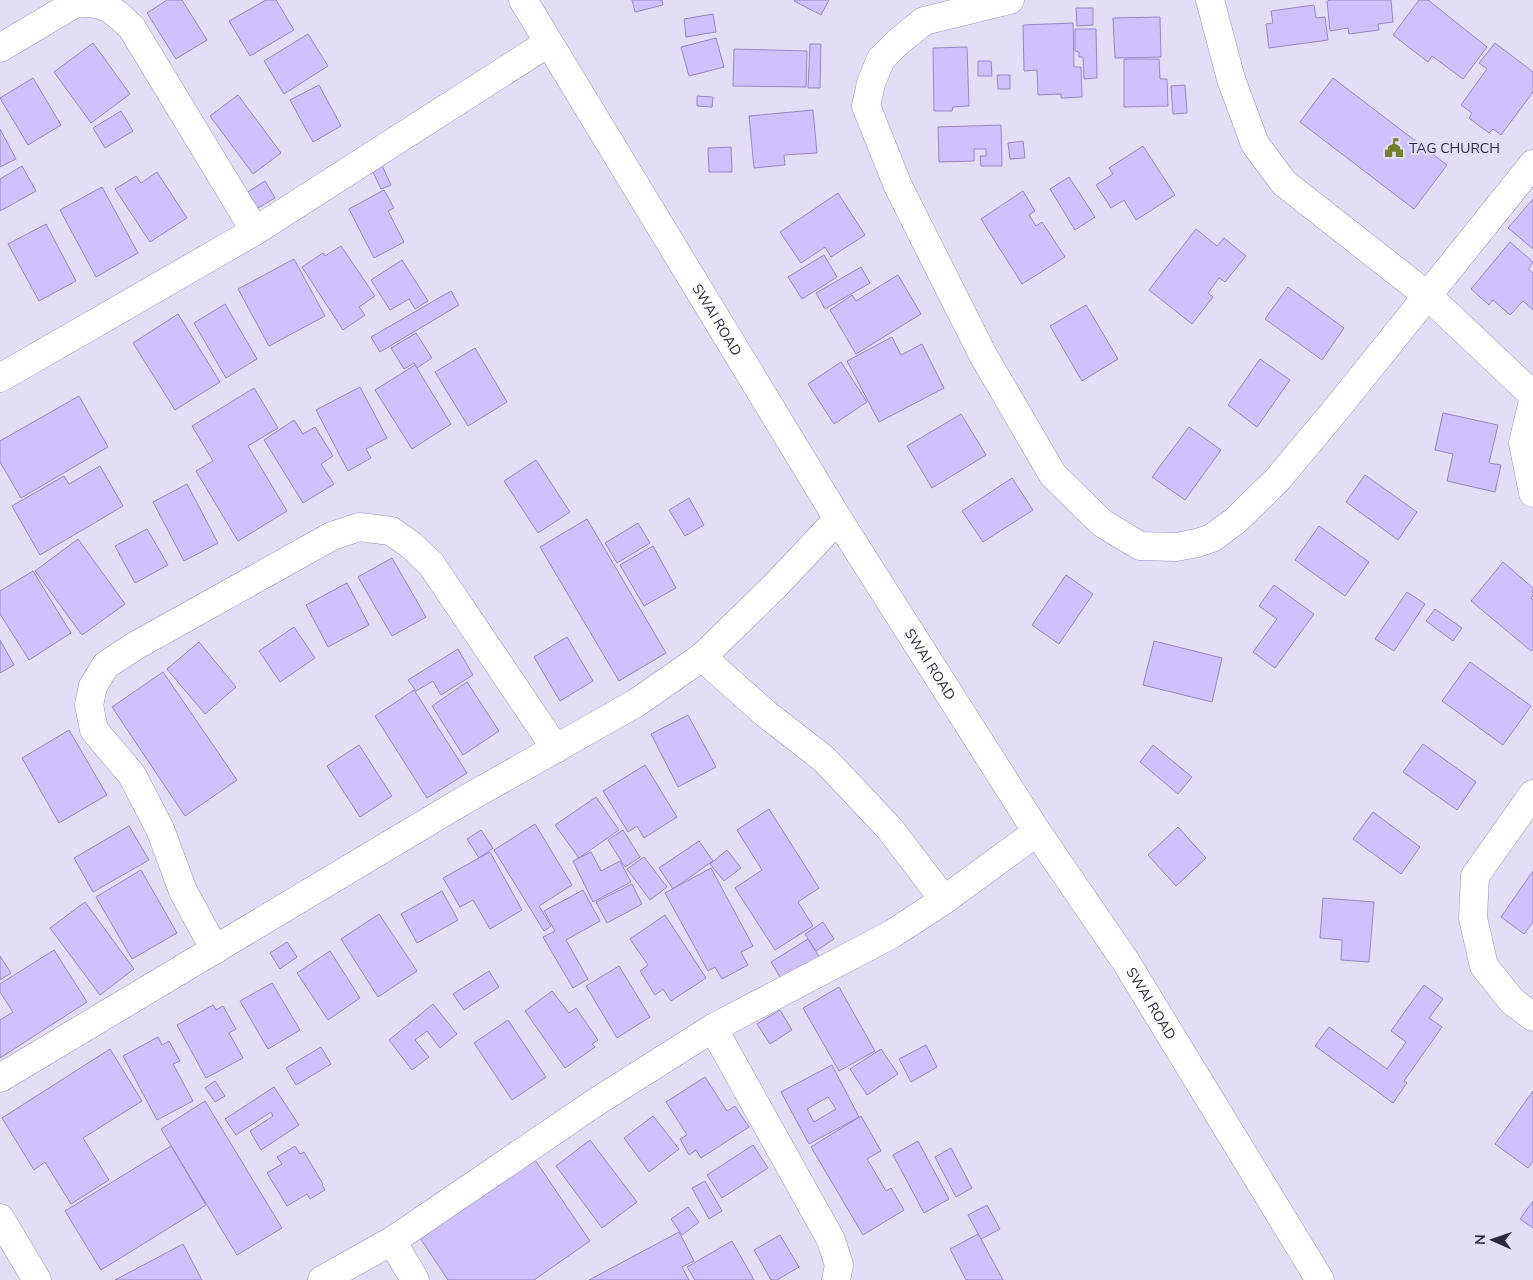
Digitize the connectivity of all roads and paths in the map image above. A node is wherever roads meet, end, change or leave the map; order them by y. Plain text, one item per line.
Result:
1 (523, 0) edge
2 (1010, 0) edge
3 (1210, 0) edge
4 (548, 43) junction
5 (0, 48) edge
6 (1533, 164) edge
7 (255, 231) junction
8 (1428, 296) junction
9 (0, 378) edge
10 (1533, 395) edge
11 (1533, 401) edge
12 (1533, 493) edge
13 (838, 519) junction
14 (702, 657) junction
15 (556, 749) junction
16 (1533, 794) edge
17 (1037, 832) junction
18 (944, 900) junction
19 (215, 950) junction
20 (1533, 1018) edge
21 (713, 1028) junction
22 (0, 1078) edge
23 (0, 1218) edge
24 (392, 1241) junction
25 (37, 1280) edge
26 (322, 1280) edge
27 (415, 1280) edge
28 (836, 1280) edge
29 (1320, 1280) edge

1 - 4 street, SWAI ROAD
2 - 8 street
3 - 8 street
4 - 7 street
4 - 13 street, SWAI ROAD
5 - 7 street
6 - 8 street
7 - 9 street
8 - 10 street
11 - 12 street
13 - 14 street
13 - 17 street, SWAI ROAD
14 - 15 street
14 - 18 street
15 - 19 street
15 - 19 street
16 - 20 street
17 - 18 street
17 - 29 street, SWAI ROAD
18 - 21 street
19 - 22 street
21 - 24 street
21 - 28 street
23 - 25 street
24 - 26 street
24 - 27 street

